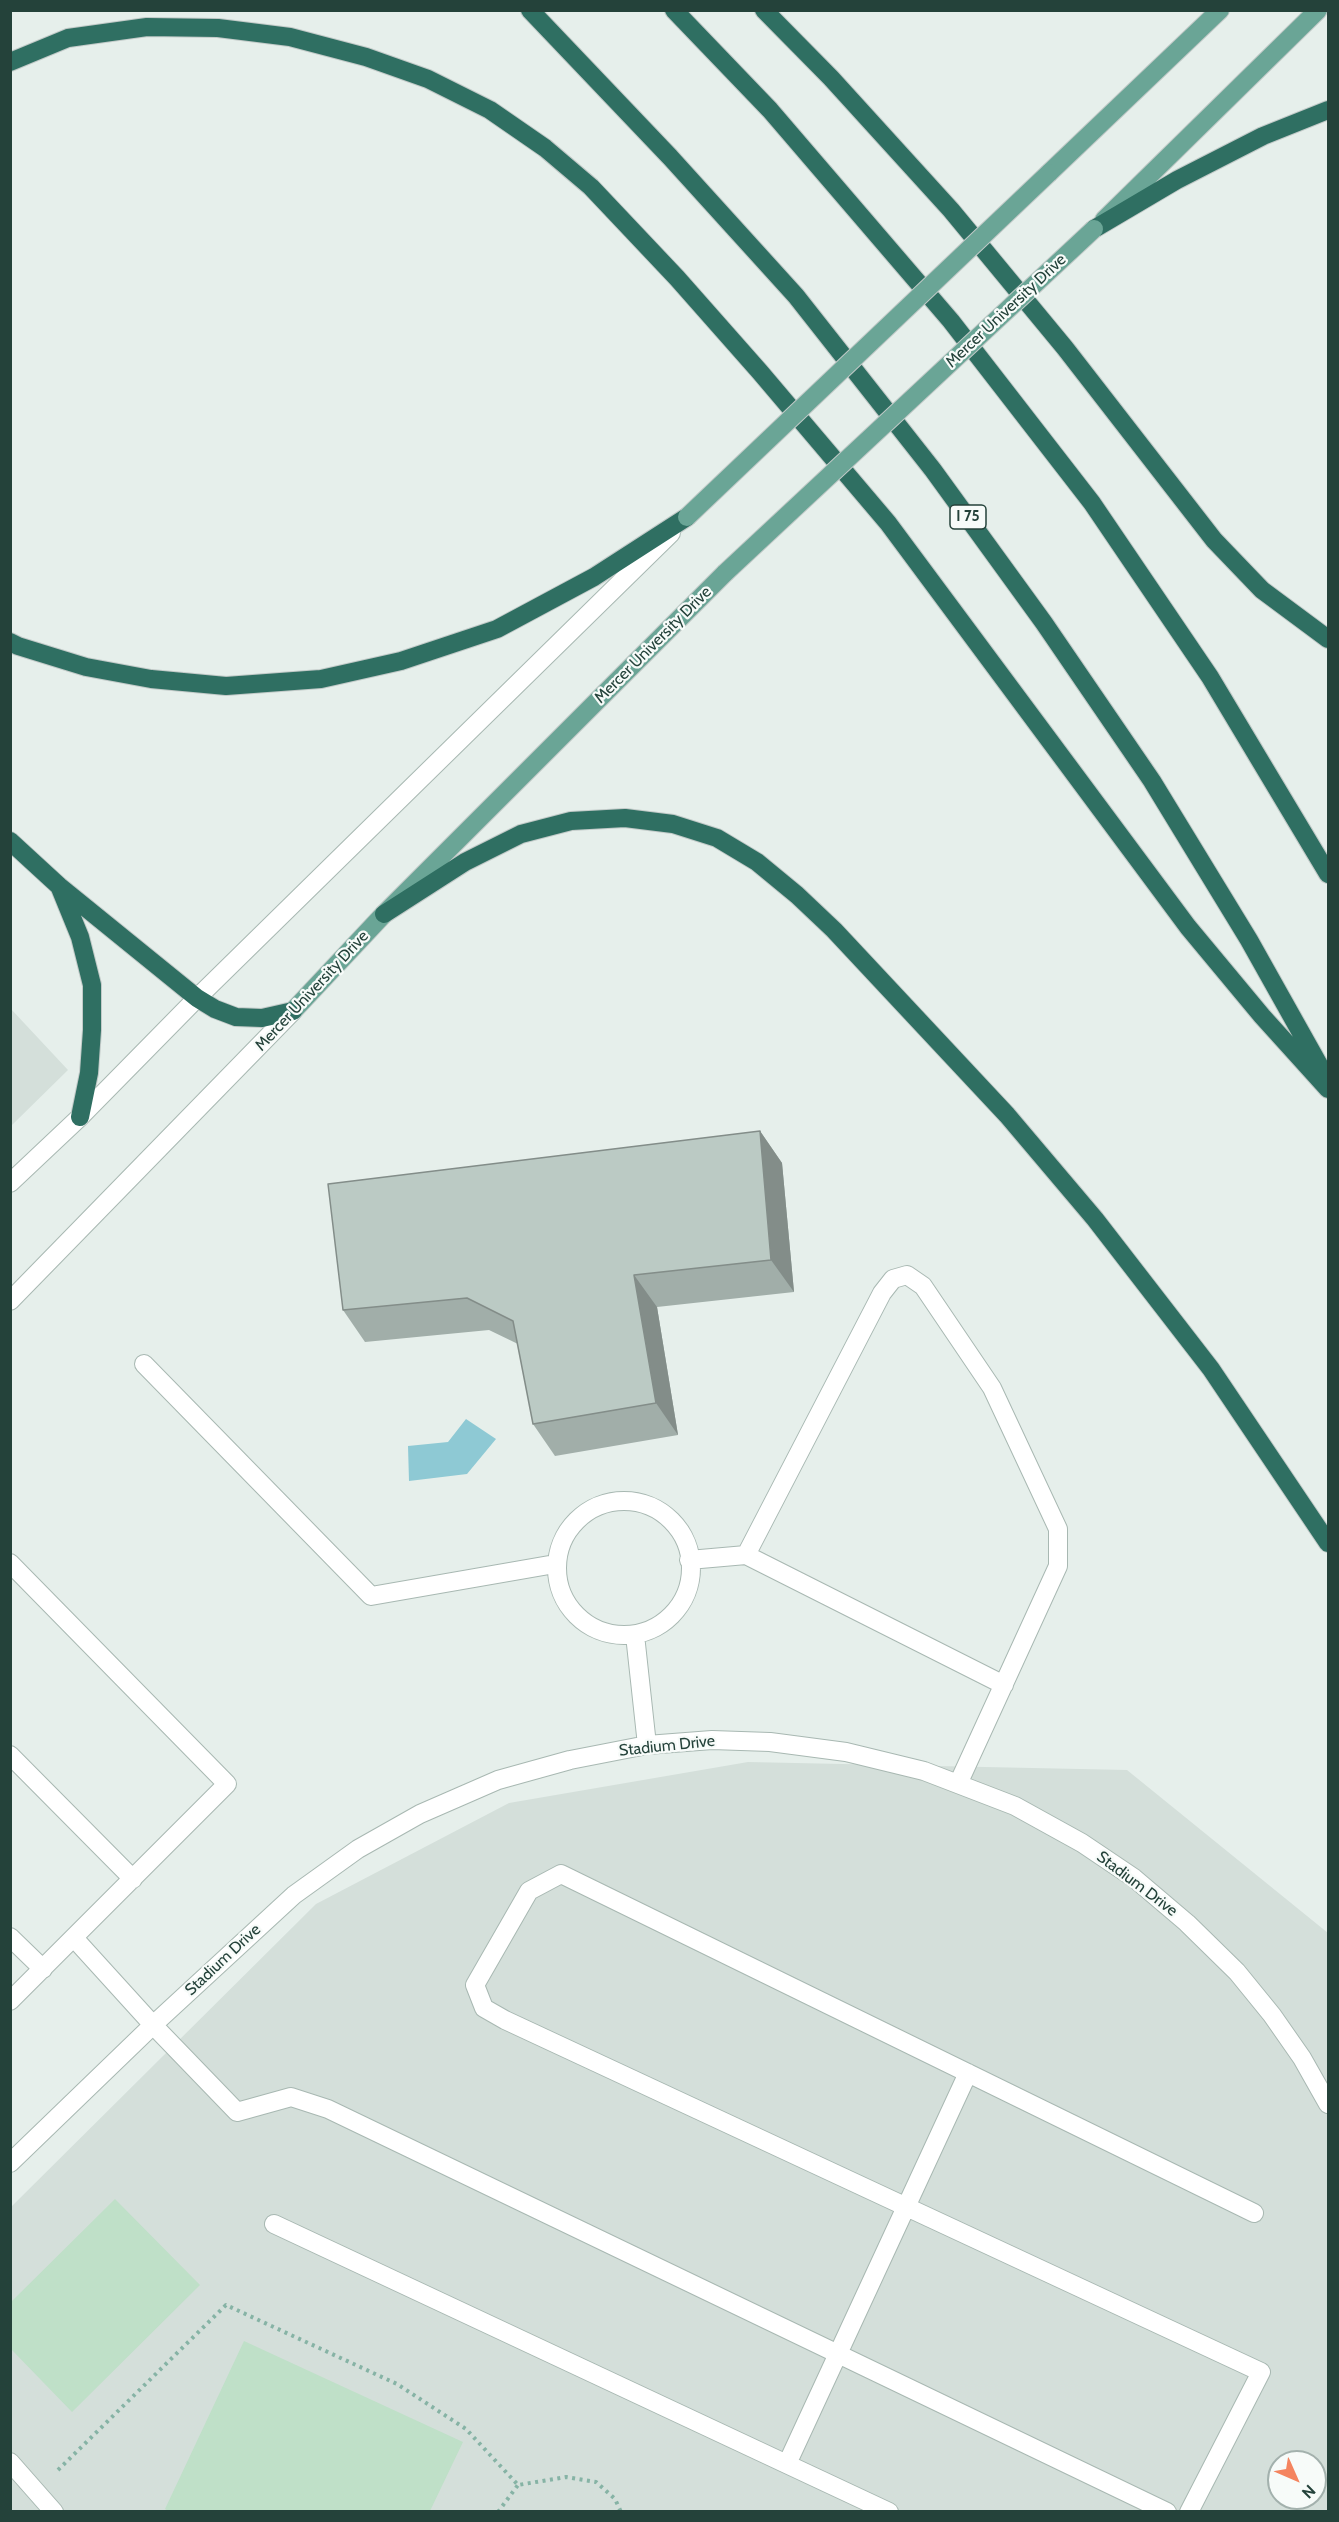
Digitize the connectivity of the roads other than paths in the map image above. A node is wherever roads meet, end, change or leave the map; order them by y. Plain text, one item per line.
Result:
1 (530, 10) edge
2 (674, 10) edge
3 (764, 10) edge
4 (1220, 10) edge
5 (1318, 10) edge
6 (10, 62) edge
7 (1329, 110) edge
8 (1094, 229) junction
9 (687, 517) junction
10 (1329, 639) edge
11 (10, 642) edge
12 (10, 841) edge
13 (1329, 874) edge
14 (59, 886) junction
15 (384, 914) junction
16 (197, 998) junction
17 (293, 1011) junction
18 (1329, 1082) edge
19 (1329, 1089) edge
20 (80, 1117) junction
21 (10, 1183) edge
22 (10, 1301) edge
23 (144, 1364) dead end
24 (1329, 1543) edge
25 (746, 1555) junction
26 (690, 1560) junction
27 (10, 1563) edge
28 (555, 1564) junction
29 (635, 1635) junction
30 (1004, 1685) junction
31 (647, 1745) junction
32 (10, 1755) edge
33 (958, 1784) junction
34 (133, 1879) junction
35 (10, 1937) edge
36 (74, 1938) junction
37 (43, 1969) junction
38 (10, 2001) edge
39 (153, 2025) junction
40 (968, 2073) junction
41 (1329, 2104) edge
42 (10, 2163) edge
43 (906, 2207) junction
44 (1254, 2213) dead end
45 (274, 2224) dead end
46 (838, 2354) junction
47 (10, 2462) edge
48 (787, 2464) junction
49 (54, 2511) edge
50 (889, 2511) edge
51 (1167, 2511) edge
52 (1189, 2511) edge

1 - 18 highway, I 75
2 - 13 highway
3 - 10 highway
4 - 9 main road, bridge
5 - 8 main road, Mercer University Drive
6 - 19 highway
7 - 8 highway
8 - 15 main road, Mercer University Drive, bridge
9 - 11 highway
9 - 16 street
12 - 14 highway
14 - 16 highway
14 - 20 highway
15 - 17 main road, Mercer University Drive
15 - 24 highway
16 - 17 highway
16 - 20 street
17 - 22 street, Mercer University Drive
20 - 21 street
23 - 28 street
25 - 26 street
25 - 30 street
25 - 30 street
26 - 28 street
26 - 29 street
27 - 34 street
28 - 29 street
29 - 31 street
30 - 33 street
31 - 33 street, Stadium Drive
31 - 39 street, Stadium Drive
32 - 34 street
33 - 41 street, Stadium Drive
34 - 36 street
35 - 37 street
36 - 37 street
36 - 39 street
37 - 38 street
39 - 42 street, Stadium Drive
39 - 46 street
40 - 43 street
40 - 43 street
40 - 44 street
43 - 46 street
43 - 52 street
45 - 48 street
46 - 48 street
46 - 51 street
47 - 49 street
48 - 50 street

